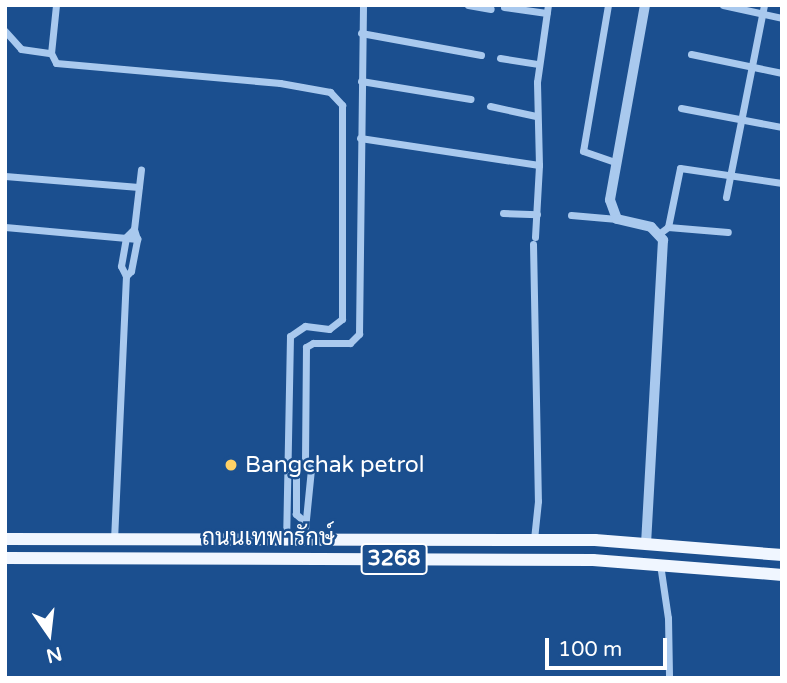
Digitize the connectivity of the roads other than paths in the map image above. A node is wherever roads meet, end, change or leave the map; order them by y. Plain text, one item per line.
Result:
1 (56, 5) edge
2 (363, 5) edge
3 (468, 5) edge
4 (608, 5) edge
5 (645, 5) edge
6 (723, 5) edge
7 (504, 7) dead end
8 (491, 9) dead end
9 (547, 9) edge
10 (763, 9) edge
11 (782, 18) edge
12 (5, 32) edge
13 (361, 33) junction
14 (51, 53) junction
15 (691, 54) dead end
16 (481, 55) dead end
17 (500, 58) dead end
18 (539, 64) junction
19 (752, 67) junction
20 (782, 73) edge
21 (361, 81) junction
22 (471, 99) dead end
23 (490, 106) dead end
24 (681, 108) dead end
25 (536, 116) junction
26 (741, 119) junction
27 (782, 128) edge
28 (360, 138) junction
29 (617, 163) junction
30 (539, 166) junction
31 (141, 169) dead end
32 (730, 173) junction
33 (5, 176) edge
34 (782, 183) edge
35 (139, 187) junction
36 (726, 197) dead end
37 (503, 213) dead end
38 (537, 214) junction
39 (571, 215) dead end
40 (617, 219) junction
41 (5, 227) edge
42 (134, 229) junction
43 (664, 230) junction
44 (728, 232) dead end
45 (126, 237) junction
46 (137, 239) junction
47 (126, 276) junction
48 (305, 461) junction
49 (304, 521) junction
50 (5, 539) edge
51 (286, 539) junction
52 (304, 539) junction
53 (114, 540) junction
54 (534, 540) junction
55 (646, 542) junction
56 (782, 555) edge
57 (5, 558) edge
58 (660, 564) junction
59 (782, 575) edge
60 (669, 678) edge

1 - 14 street
2 - 13 street
3 - 8 street
4 - 29 street
5 - 29 street
6 - 10 street
7 - 9 street
9 - 18 street
10 - 11 street
10 - 19 street
12 - 14 street
13 - 16 street
13 - 21 street
14 - 51 street
15 - 19 street
17 - 18 street
18 - 25 street
19 - 20 street
19 - 26 street
21 - 22 street
21 - 28 street
23 - 25 street
24 - 26 street
25 - 30 street
26 - 27 street
26 - 32 street
28 - 30 street
28 - 48 street
29 - 40 street
30 - 38 street
31 - 35 street
32 - 34 street
32 - 36 street
32 - 43 street
33 - 35 street
35 - 42 street
37 - 38 street
38 - 54 street
39 - 40 street
40 - 43 street
41 - 45 street
42 - 45 street
42 - 46 street
43 - 44 street
43 - 55 street
45 - 46 street
45 - 47 street
46 - 47 street
47 - 53 street
48 - 49 street
48 - 49 street
49 - 52 street
50 - 53 main road, ถนนเทพารักษ์ / 3268
51 - 52 main road, ถนนเทพารักษ์ / 3268
51 - 53 main road, ถนนเทพารักษ์ / 3268
52 - 54 main road, ถนนเทพารักษ์ / 3268
54 - 55 main road, ถนนเทพารักษ์ / 3268
55 - 56 main road, ถนนเทพารักษ์ / 3268
57 - 58 main road, ถนนเทพารักษ์ / 3268
58 - 59 main road, ถนนเทพารักษ์ / 3268
58 - 60 street

